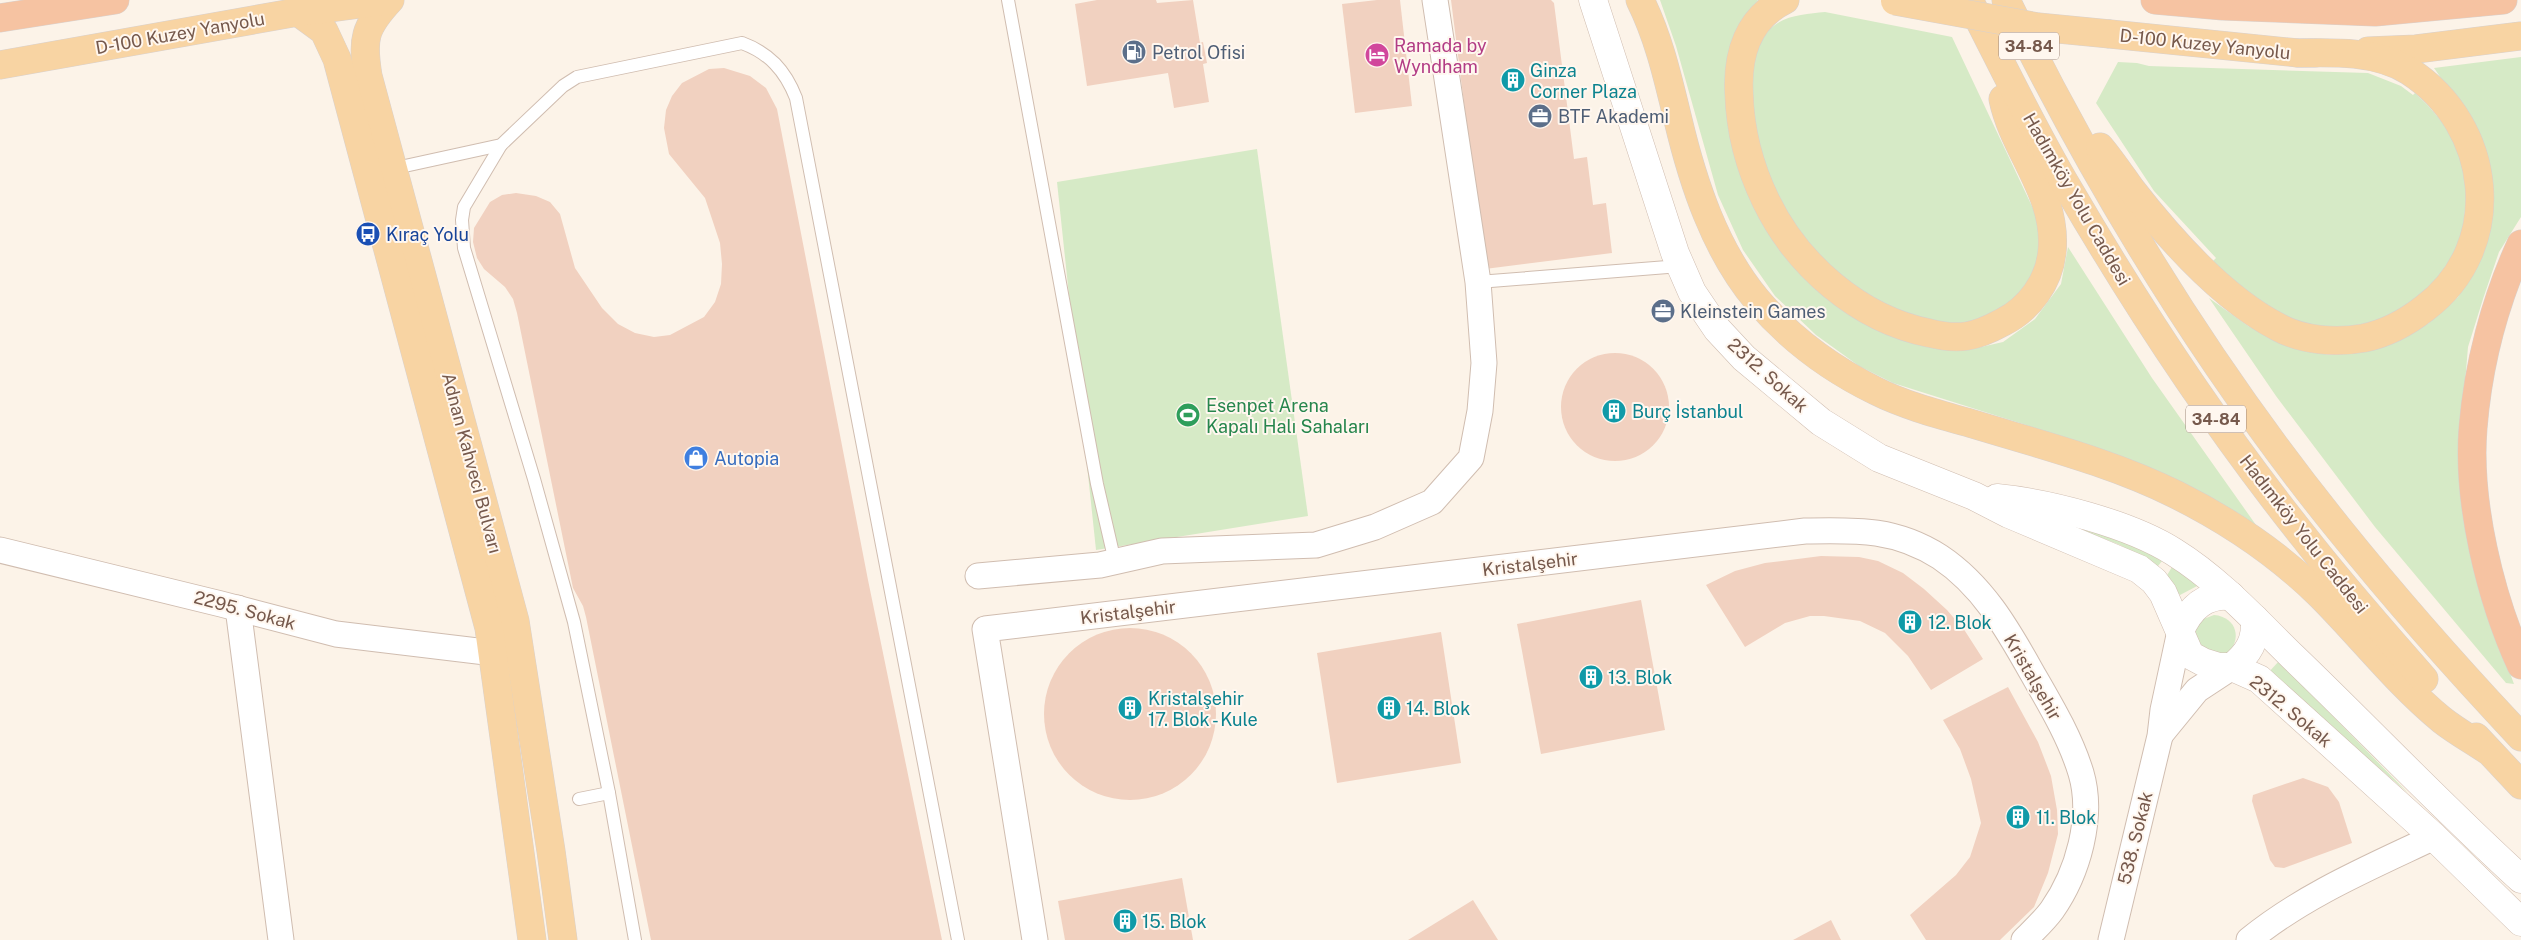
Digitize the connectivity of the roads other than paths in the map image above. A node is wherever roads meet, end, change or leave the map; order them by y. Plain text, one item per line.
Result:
1 (116, 0) edge
2 (390, 0) edge
3 (1008, 0) edge
4 (1435, 0) edge
5 (1593, 0) edge
6 (1640, 0) edge
7 (1785, 0) edge
8 (1889, 0) edge
9 (1969, 0) edge
10 (2006, 0) edge
11 (2155, 0) edge
12 (2503, 0) edge
13 (298, 12) junction
14 (0, 18) edge
15 (2521, 36) edge
16 (1996, 53) junction
17 (2298, 53) junction
18 (2, 65) edge
19 (2052, 91) junction
20 (501, 145) junction
21 (391, 169) junction
22 (2521, 244) edge
23 (1680, 266) junction
24 (1478, 282) junction
25 (1974, 496) junction
26 (0, 550) edge
27 (1115, 562) junction
28 (978, 576) dead end
29 (2231, 596) junction
30 (238, 608) junction
31 (2256, 620) junction
32 (2180, 631) junction
33 (521, 651) junction
34 (494, 653) junction
35 (2521, 664) edge
36 (2232, 667) junction
37 (2160, 736) junction
38 (2521, 737) edge
39 (2487, 750) junction
40 (2521, 785) edge
41 (610, 793) junction
42 (578, 799) dead end
43 (2434, 837) junction
44 (2521, 880) edge
45 (2521, 922) edge
46 (2271, 932) edge
47 (281, 940) edge
48 (532, 940) edge
49 (563, 940) edge
50 (635, 940) edge
51 (958, 940) edge
52 (1036, 940) edge
53 (2024, 940) edge
54 (2111, 940) edge
55 (2249, 940) edge

1 - 14 highway
2 - 13 main road, D-100 Kuzey Yanyolu
2 - 21 main road, Adnan Kahveci Bulvarı
3 - 27 lane
4 - 24 street
5 - 23 street, 2312. Sokak
6 - 39 main road
7 - 16 main road
8 - 17 main road, D-100 Kuzey Yanyolu, bridge
9 - 16 main road, 34-84
10 - 19 main road, 34-84
11 - 12 highway
13 - 18 main road, D-100 Kuzey Yanyolu
13 - 34 main road, Adnan Kahveci Bulvarı
15 - 17 main road, D-100 Kuzey Yanyolu
16 - 39 main road, Hadımköy Yolu Caddesi / 34-84
17 - 19 main road
19 - 38 main road, Hadımköy Yolu Caddesi / 34-84
20 - 21 lane
20 - 41 lane
20 - 51 lane
21 - 33 main road, Adnan Kahveci Bulvarı
22 - 35 highway
23 - 24 lane
23 - 25 street, 2312. Sokak
24 - 27 street
25 - 29 street, 2312. Sokak
25 - 32 street, 2312. Sokak
26 - 30 street, 2295. Sokak
27 - 28 street
29 - 31 street, 2312. Sokak
29 - 32 street
30 - 34 street, 2295. Sokak
30 - 47 street
31 - 36 street
31 - 44 street, 2312. Sokak
32 - 36 street, 2312. Sokak
32 - 37 street, 538. Sokak
33 - 34 main road
33 - 49 main road, Adnan Kahveci Bulvarı
34 - 48 main road, Adnan Kahveci Bulvarı
36 - 37 street, 538. Sokak
36 - 43 street, 2312. Sokak
37 - 54 street, 538. Sokak
39 - 40 main road, Hadımköy Yolu Caddesi / 34-84
41 - 42 lane
41 - 50 lane
43 - 45 street, 2312. Sokak
43 - 46 street
46 - 55 street
52 - 53 street, Kristalşehir

